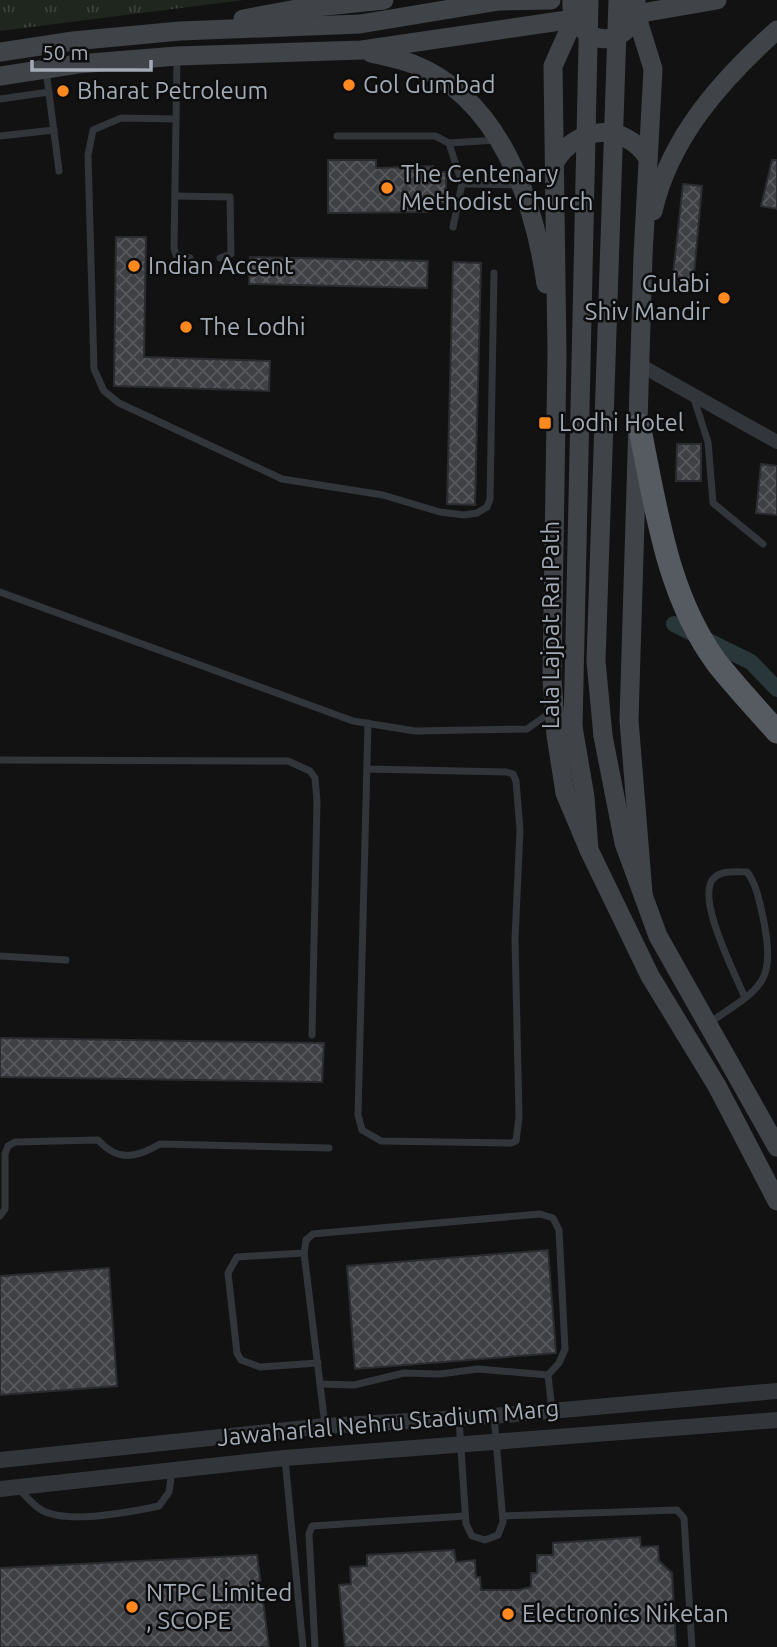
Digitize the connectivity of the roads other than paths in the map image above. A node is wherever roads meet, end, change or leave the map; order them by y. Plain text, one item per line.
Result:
1 (384, 0) edge
2 (551, 0) edge
3 (589, 0) edge
4 (618, 0) edge
5 (717, 0) edge
6 (636, 7) edge
7 (573, 9) edge
8 (777, 30) edge
9 (180, 32) junction
10 (362, 50) junction
11 (0, 52) edge
12 (177, 56) junction
13 (46, 69) junction
14 (0, 76) edge
15 (49, 92) junction
16 (0, 99) edge
17 (176, 118) junction
18 (54, 130) junction
19 (0, 136) edge
20 (338, 136) dead end
21 (501, 140) junction
22 (449, 143) junction
23 (648, 158) junction
24 (555, 162) junction
25 (59, 172) dead end
26 (463, 184) junction
27 (520, 185) junction
28 (175, 196) junction
29 (453, 227) dead end
30 (643, 256) junction
31 (190, 258) dead end
32 (220, 258) dead end
33 (494, 274) dead end
34 (557, 354) junction
35 (640, 365) junction
36 (693, 395) junction
37 (639, 425) junction
38 (777, 442) edge
39 (763, 544) dead end
40 (0, 592) edge
41 (554, 709) junction
42 (368, 723) junction
43 (777, 732) edge
44 (0, 760) edge
45 (368, 769) junction
46 (589, 850) junction
47 (643, 892) junction
48 (0, 956) edge
49 (66, 960) dead end
50 (745, 998) junction
51 (708, 1024) junction
52 (312, 1035) dead end
53 (777, 1147) edge
54 (329, 1148) dead end
55 (777, 1201) edge
56 (0, 1216) edge
57 (304, 1252) junction
58 (318, 1363) junction
59 (548, 1375) junction
60 (320, 1384) junction
61 (777, 1391) edge
62 (552, 1410) junction
63 (494, 1416) junction
64 (459, 1418) junction
65 (777, 1420) edge
66 (325, 1426) junction
67 (496, 1442) junction
68 (461, 1445) junction
69 (285, 1458) junction
70 (0, 1460) edge
71 (172, 1470) junction
72 (17, 1487) junction
73 (0, 1489) edge
74 (465, 1516) junction
75 (503, 1516) junction
76 (303, 1647) edge
77 (315, 1647) edge
78 (692, 1647) edge

1 - 9 main road
2 - 9 main road
3 - 46 main road, Lala Lajpat Rai Path, bridge
4 - 47 main road, Lala Lajpat Rai Path, bridge
5 - 6 main road
6 - 7 main road
6 - 23 main road
7 - 10 main road
7 - 24 main road
8 - 30 main road
9 - 11 main road
10 - 12 main road
10 - 21 main road
12 - 13 main road
12 - 17 lane
13 - 14 main road
13 - 15 lane
15 - 16 lane
15 - 18 lane
17 - 28 lane
17 - 33 lane
18 - 19 lane
18 - 25 lane
20 - 22 lane
21 - 22 lane
21 - 27 main road
22 - 26 lane
23 - 24 main road
23 - 30 main road
24 - 34 main road
26 - 27 lane
26 - 29 lane
27 - 34 main road
28 - 31 lane
28 - 32 lane
30 - 35 main road
34 - 41 main road
35 - 36 street
35 - 37 main road
36 - 38 street
36 - 39 lane
37 - 43 highway
37 - 47 main road
40 - 42 lane
41 - 42 lane
41 - 46 main road
42 - 45 lane
44 - 52 lane
45 - 45 lane
46 - 55 main road, Lala Lajpat Rai Path
47 - 51 main road, Lala Lajpat Rai Path
48 - 49 lane
50 - 50 lane
50 - 51 lane
51 - 53 main road, Lala Lajpat Rai Path
54 - 56 lane
57 - 58 lane
57 - 58 lane
57 - 59 lane
58 - 60 lane
59 - 60 lane
59 - 62 lane
60 - 66 lane
61 - 62 street, Jawaharlal Nehru Stadium Marg
62 - 63 street, Jawaharlal Nehru Stadium Marg
63 - 64 street, Jawaharlal Nehru Stadium Marg
63 - 67 lane
64 - 66 street, Jawaharlal Nehru Stadium Marg
64 - 68 lane
65 - 67 street, Jawaharlal Nehru Stadium Marg
66 - 70 street, Jawaharlal Nehru Stadium Marg
67 - 68 street, Jawaharlal Nehru Stadium Marg
67 - 75 lane
68 - 69 street, Jawaharlal Nehru Stadium Marg
68 - 74 lane
69 - 71 street, Jawaharlal Nehru Stadium Marg
69 - 76 lane
71 - 72 street, Jawaharlal Nehru Stadium Marg
71 - 72 lane
72 - 73 street, Jawaharlal Nehru Stadium Marg
74 - 75 lane
74 - 77 lane
75 - 78 lane

